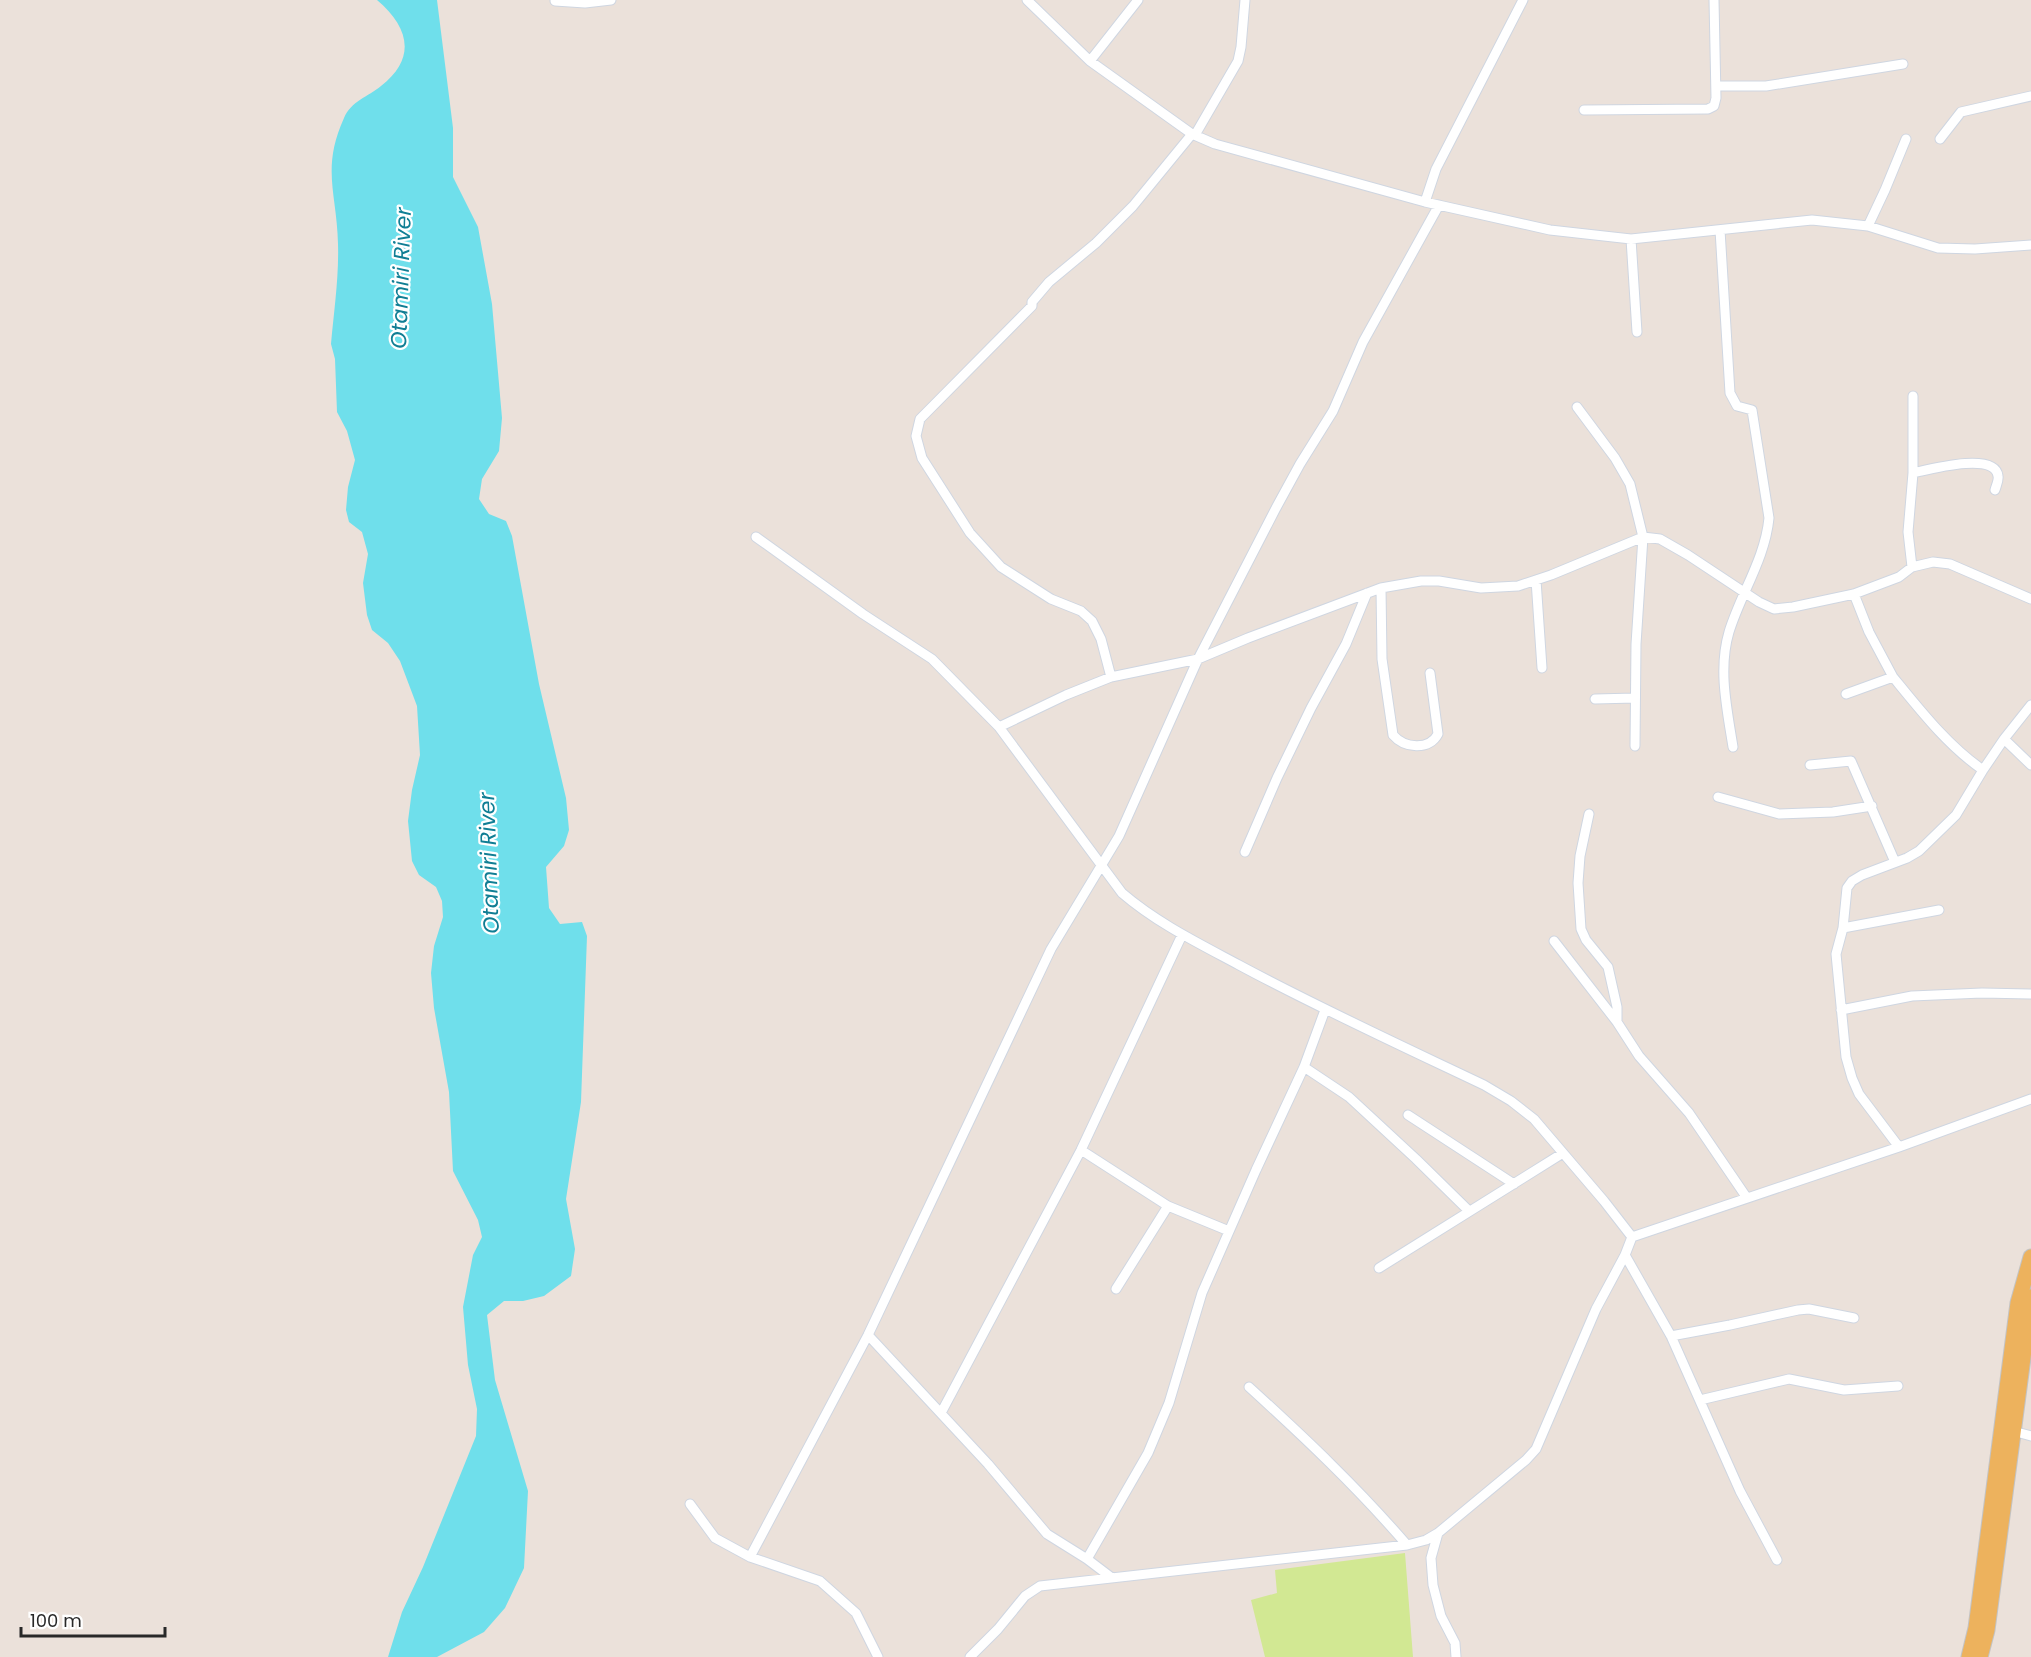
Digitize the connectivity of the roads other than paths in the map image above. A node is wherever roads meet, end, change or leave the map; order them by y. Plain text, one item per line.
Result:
1 (611, 0) edge
2 (1027, 0) edge
3 (1138, 0) edge
4 (1245, 0) edge
5 (1523, 0) edge
6 (1714, 0) edge
7 (555, 1) edge
8 (1090, 61) junction
9 (1903, 64) dead end
10 (1716, 86) junction
11 (2031, 96) edge
12 (1584, 110) dead end
13 (1193, 134) junction
14 (1906, 139) dead end
15 (1940, 139) dead end
16 (1425, 202) junction
17 (1439, 205) junction
18 (1868, 226) junction
19 (1720, 230) junction
20 (1631, 239) junction
21 (2031, 245) edge
22 (1637, 332) dead end
23 (1913, 396) dead end
24 (1577, 407) dead end
25 (1913, 473) junction
26 (1995, 490) dead end
27 (756, 537) dead end
28 (1643, 537) junction
29 (1912, 567) junction
30 (1536, 580) junction
31 (1382, 588) junction
32 (1367, 593) junction
33 (1744, 593) junction
34 (1854, 594) junction
35 (2031, 599) edge
36 (1198, 659) junction
37 (1542, 668) dead end
38 (1430, 673) dead end
39 (1111, 676) junction
40 (1893, 677) junction
41 (1846, 694) dead end
42 (1635, 698) junction
43 (1594, 699) dead end
44 (2031, 705) edge
45 (999, 727) junction
46 (2004, 739) junction
47 (1635, 746) dead end
48 (1733, 747) dead end
49 (1810, 765) dead end
50 (2031, 765) edge
51 (1983, 770) junction
52 (1718, 797) dead end
53 (1872, 806) junction
54 (1589, 814) dead end
55 (1245, 852) dead end
56 (1895, 862) junction
57 (1101, 865) junction
58 (1939, 910) dead end
59 (1843, 928) junction
60 (1182, 934) junction
61 (1554, 940) dead end
62 (2030, 994) edge
63 (1325, 1010) junction
64 (1841, 1010) junction
65 (1617, 1022) junction
66 (1304, 1067) junction
67 (2031, 1099) edge
68 (1408, 1115) dead end
69 (1899, 1147) junction
70 (1081, 1150) junction
71 (1563, 1153) junction
72 (1514, 1184) junction
73 (1747, 1198) junction
74 (1168, 1206) junction
75 (1469, 1211) junction
76 (1229, 1231) junction
77 (1632, 1238) junction
78 (1625, 1255) junction
79 (2031, 1257) edge
80 (1379, 1268) dead end
81 (1116, 1289) dead end
82 (2031, 1297) edge
83 (1854, 1318) dead end
84 (868, 1335) junction
85 (1671, 1336) junction
86 (1898, 1386) dead end
87 (1249, 1388) dead end
88 (1700, 1400) junction
89 (941, 1413) junction
90 (2013, 1431) junction
91 (2031, 1436) edge
92 (690, 1504) dead end
93 (1438, 1533) junction
94 (1407, 1545) junction
95 (750, 1557) junction
96 (1087, 1558) junction
97 (1777, 1560) dead end
98 (1112, 1578) junction
99 (878, 1657) edge
100 (970, 1657) edge
101 (1456, 1657) edge
102 (1969, 1657) edge
103 (1980, 1657) edge

1 - 7 street
2 - 8 street
3 - 8 street
4 - 13 street
5 - 16 street
6 - 10 street
8 - 13 street
9 - 10 street
10 - 12 street
11 - 15 street
13 - 16 street
13 - 39 street
14 - 18 street
16 - 17 street
17 - 20 street
17 - 36 street
18 - 19 street
18 - 21 street
19 - 20 street
19 - 33 street
20 - 22 street
23 - 25 street
24 - 28 street
25 - 26 street
25 - 29 street
27 - 45 street
28 - 30 street
28 - 33 street
28 - 42 street
29 - 34 street
29 - 35 street
30 - 31 street
30 - 37 street
31 - 32 street
31 - 38 street
32 - 36 street
32 - 55 street
33 - 34 street
33 - 48 street
34 - 40 street
36 - 39 street
36 - 57 street
39 - 45 street
40 - 41 street
40 - 51 street
42 - 43 street
42 - 47 street
44 - 46 street
45 - 57 street
46 - 50 street
46 - 51 street
49 - 53 street
51 - 56 street
52 - 53 street
53 - 56 street
54 - 65 street
56 - 59 street
57 - 60 street
57 - 84 street
58 - 59 street
59 - 64 street
60 - 63 street
60 - 70 street
61 - 65 street
62 - 64 street
63 - 66 street
63 - 71 street
64 - 69 street
65 - 73 street
66 - 75 street
66 - 76 street
67 - 69 street
68 - 72 street
69 - 73 street
70 - 74 street
70 - 89 street
71 - 72 street
71 - 77 street
72 - 75 street
73 - 77 street
74 - 76 street
74 - 81 street
75 - 80 street
76 - 96 street
77 - 78 street
78 - 85 street
78 - 93 street
79 - 102 main road
82 - 90 main road
83 - 85 street
84 - 89 street
84 - 95 street
85 - 88 street
86 - 88 street
87 - 94 street
88 - 97 street
89 - 96 street
90 - 91 street
90 - 103 main road
92 - 95 street
93 - 94 street
93 - 101 street
94 - 98 street
95 - 99 street
96 - 98 street
98 - 100 street

